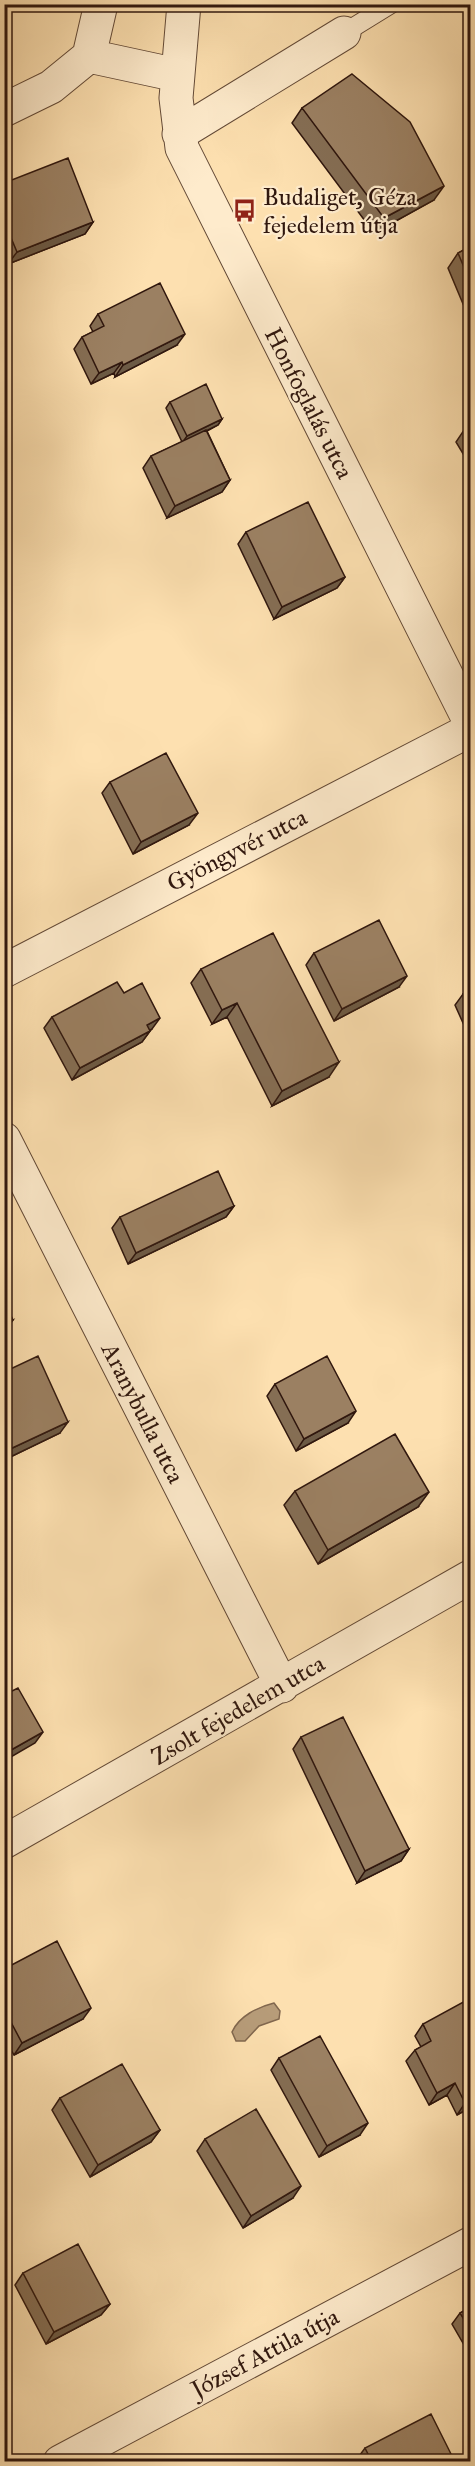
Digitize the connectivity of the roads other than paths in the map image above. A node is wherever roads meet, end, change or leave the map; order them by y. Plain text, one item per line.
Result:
1 (101, 4) edge
2 (184, 4) edge
3 (391, 4) edge
4 (344, 33) joint
5 (89, 56) junction
6 (177, 75) junction
7 (4, 110) edge
8 (179, 134) junction
9 (471, 722) edge
10 (471, 730) edge
11 (4, 971) edge
12 (4, 1139) edge
13 (471, 1577) edge
14 (282, 1686) junction
15 (4, 1842) edge
16 (471, 2244) edge
17 (60, 2462) edge

1 - 5 street
2 - 6 street, Honfoglalás utca
3 - 4 lane
4 - 8 street
5 - 6 street
5 - 7 street
6 - 8 street, Honfoglalás utca
8 - 9 street, Honfoglalás utca
10 - 11 street, Gyöngyvér utca
12 - 14 street, Aranybulla utca
13 - 14 street, Zsolt fejedelem utca
14 - 15 street, Zsolt fejedelem utca
16 - 17 street, József Attila útja

